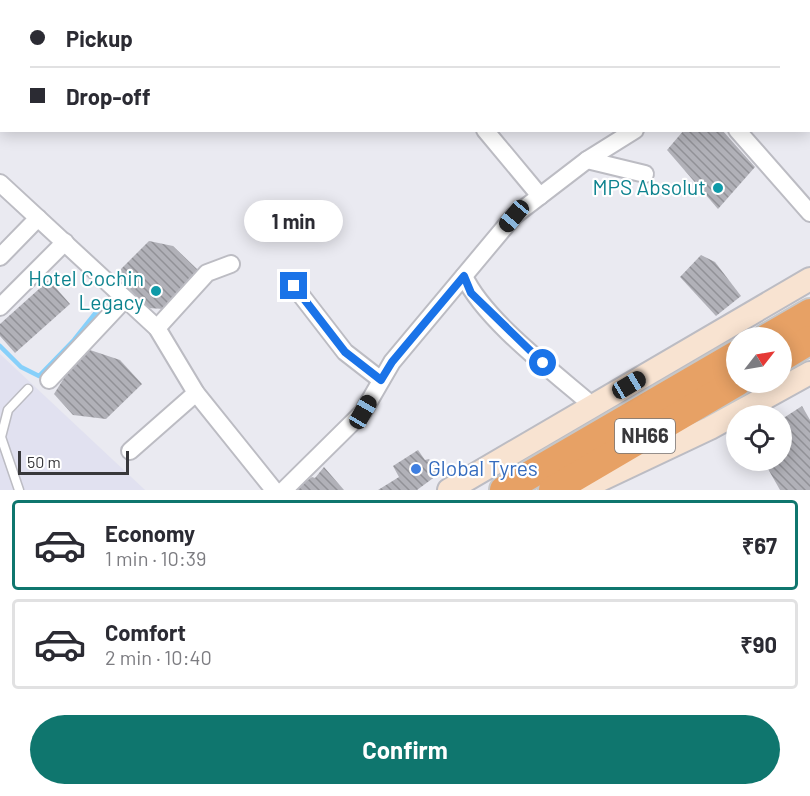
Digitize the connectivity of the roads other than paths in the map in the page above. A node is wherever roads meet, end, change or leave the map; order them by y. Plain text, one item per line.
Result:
1 (487, 132) edge
2 (632, 132) edge
3 (740, 132) edge
4 (587, 160) junction
5 (645, 174) dead end
6 (0, 183) edge
7 (540, 196) junction
8 (810, 213) edge
9 (38, 218) junction
10 (65, 242) junction
11 (0, 257) edge
12 (231, 264) dead end
13 (464, 276) junction
14 (810, 279) edge
15 (294, 286) dead end
16 (125, 298) junction
17 (0, 307) edge
18 (810, 313) edge
19 (786, 327) edge
20 (157, 328) junction
21 (810, 340) edge
22 (792, 351) edge
23 (726, 361) edge
24 (810, 373) edge
25 (49, 380) dead end
26 (381, 380) junction
27 (726, 388) edge
28 (28, 389) dead end
29 (196, 393) junction
30 (593, 406) junction
31 (130, 451) dead end
32 (613, 481) edge
33 (20, 490) edge
34 (273, 490) edge
35 (284, 490) edge
36 (449, 490) edge
37 (504, 490) edge
38 (553, 490) edge
39 (579, 490) edge

1 - 7 street
2 - 4 street
3 - 8 street
4 - 5 street
4 - 7 street
6 - 9 street
7 - 13 street
9 - 10 street
9 - 11 street
10 - 16 street
10 - 17 street
12 - 20 street
13 - 26 street
13 - 30 street
14 - 30 street
15 - 26 street
16 - 20 street
16 - 25 street
18 - 19 highway
20 - 29 street
21 - 22 highway
23 - 37 highway, NH66
24 - 32 street
26 - 35 street
27 - 38 highway, NH66
28 - 33 lane
29 - 31 street
29 - 34 street
30 - 36 street
32 - 39 street

